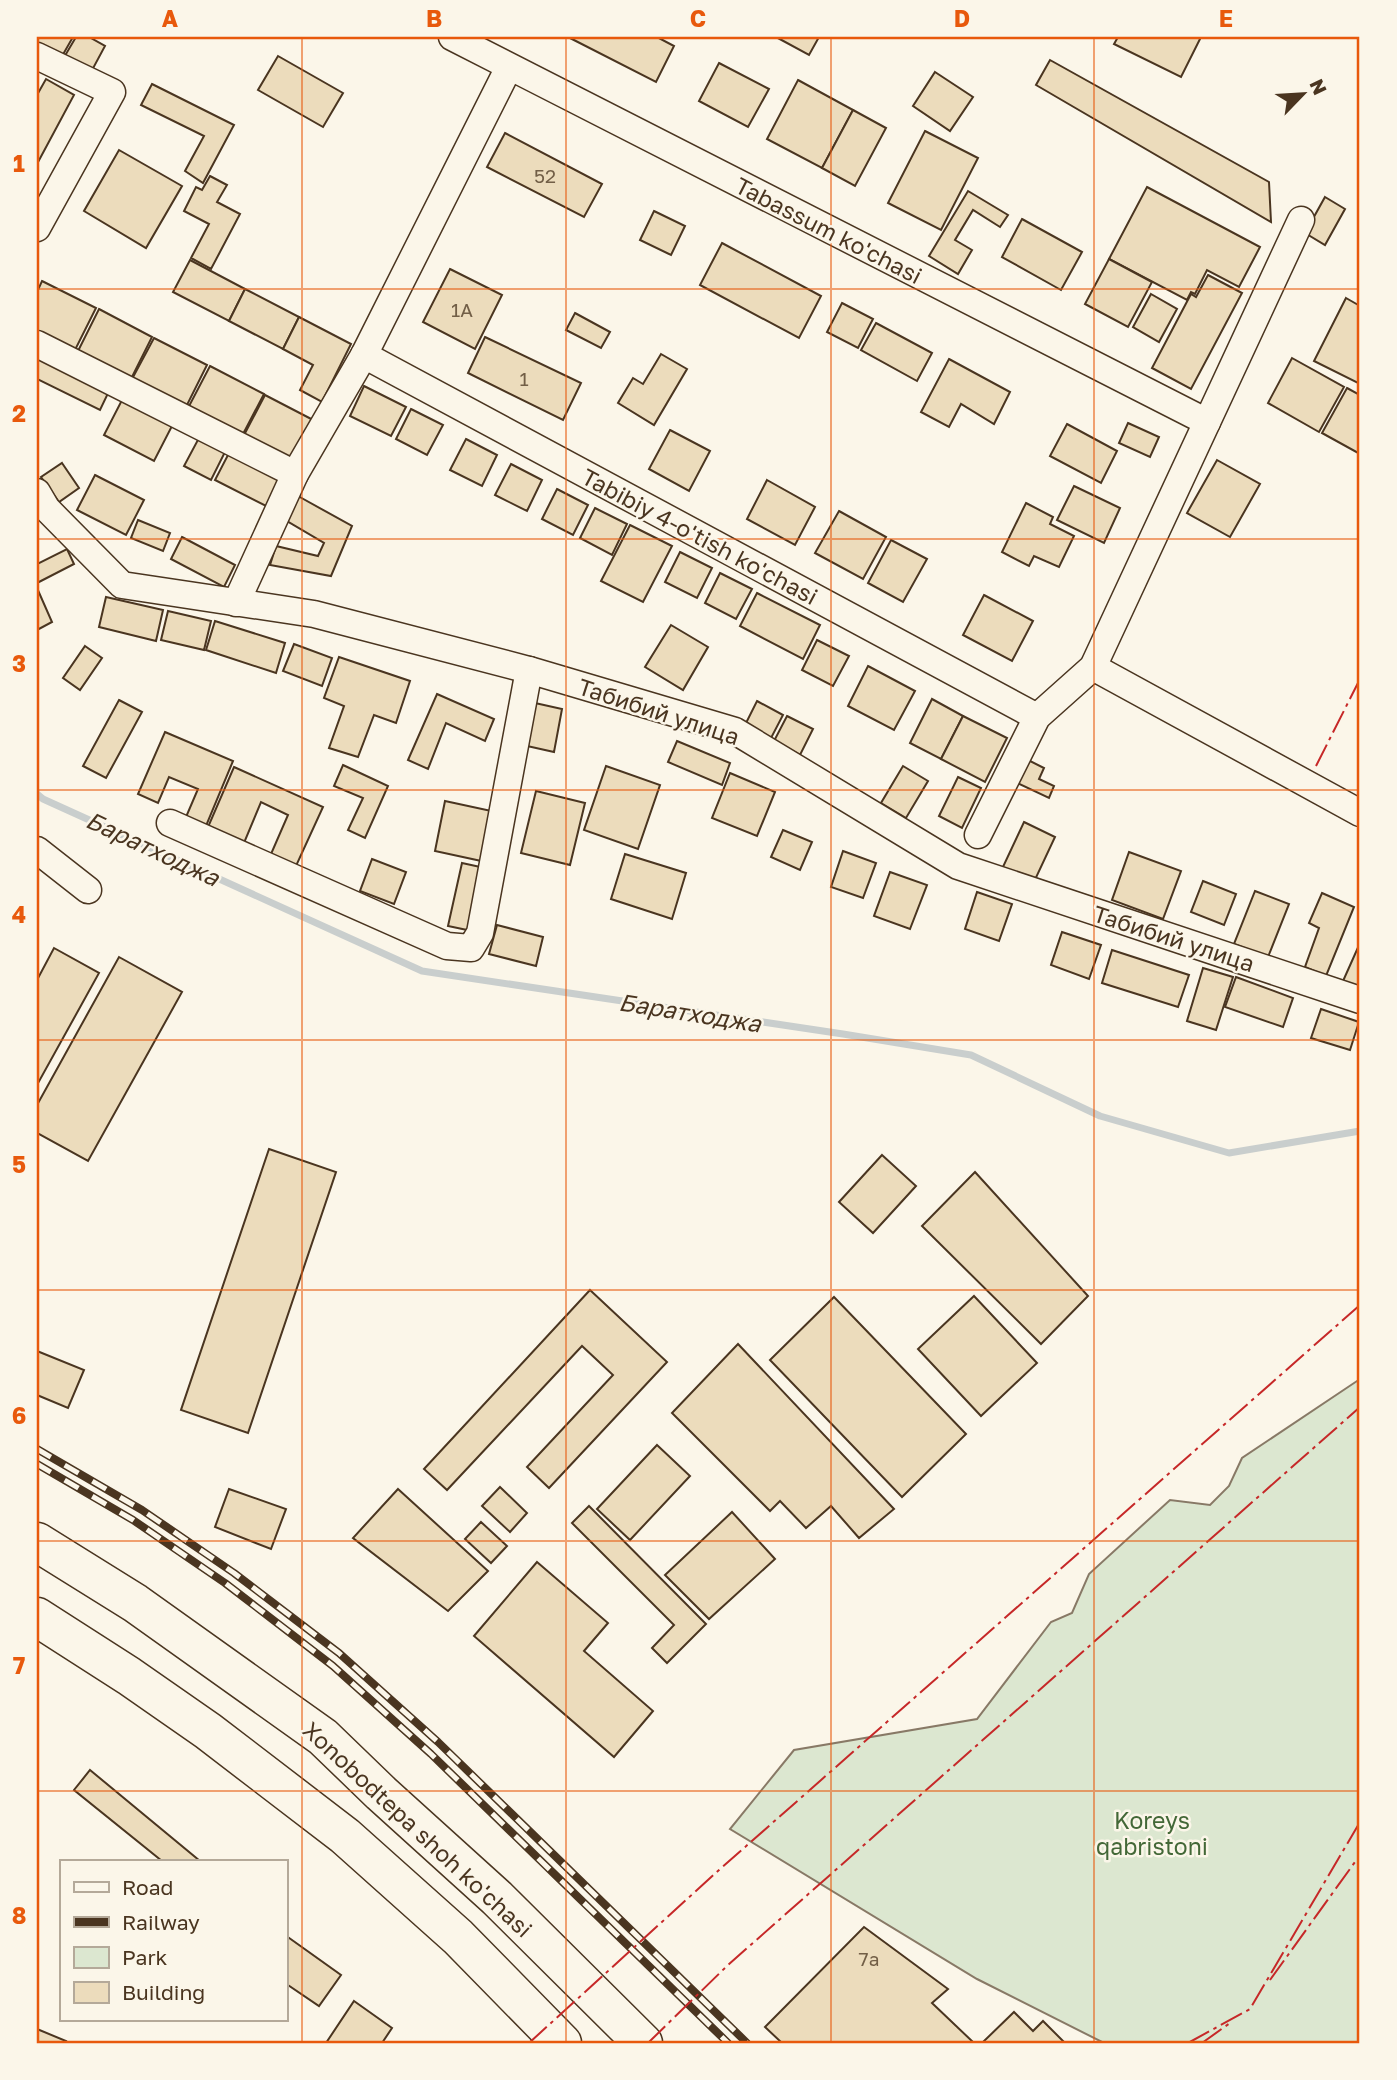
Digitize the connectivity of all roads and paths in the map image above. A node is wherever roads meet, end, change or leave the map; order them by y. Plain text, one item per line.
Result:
1 (452, 37) edge
2 (37, 56) edge
3 (509, 67) junction
4 (1301, 220) dead end
5 (37, 228) edge
6 (37, 344) edge
7 (363, 355) junction
8 (1207, 422) junction
9 (295, 474) junction
10 (37, 492) edge
11 (236, 603) junction
12 (1093, 667) junction
13 (529, 670) junction
14 (1037, 718) junction
15 (1360, 813) edge
16 (170, 823) dead end
17 (978, 835) dead end
18 (37, 850) edge
19 (88, 890) dead end
20 (1360, 1000) edge
21 (37, 1542) edge
22 (37, 1617) edge
23 (381, 1793) junction
24 (345, 1836) junction
25 (562, 2043) edge
26 (643, 2043) edge

1 - 3 street, Tabassum ko'chasi
2 - 5 street
3 - 7 street
3 - 8 street, Tabassum ko'chasi
4 - 8 street
6 - 9 street
7 - 9 street
7 - 14 street, Tabibiy 4-o'tish ko'chasi
8 - 12 street
9 - 11 street
10 - 11 street, Табибий улица
11 - 13 street, Табибий улица
12 - 14 street
12 - 15 street
13 - 16 street
13 - 20 street, Табибий улица
14 - 17 street
18 - 19 street
21 - 23 highway, Xonobodtepa shoh ko'chasi
22 - 24 highway
23 - 24 highway
23 - 26 highway, Xonobodtepa shoh ko'chasi
24 - 25 highway

